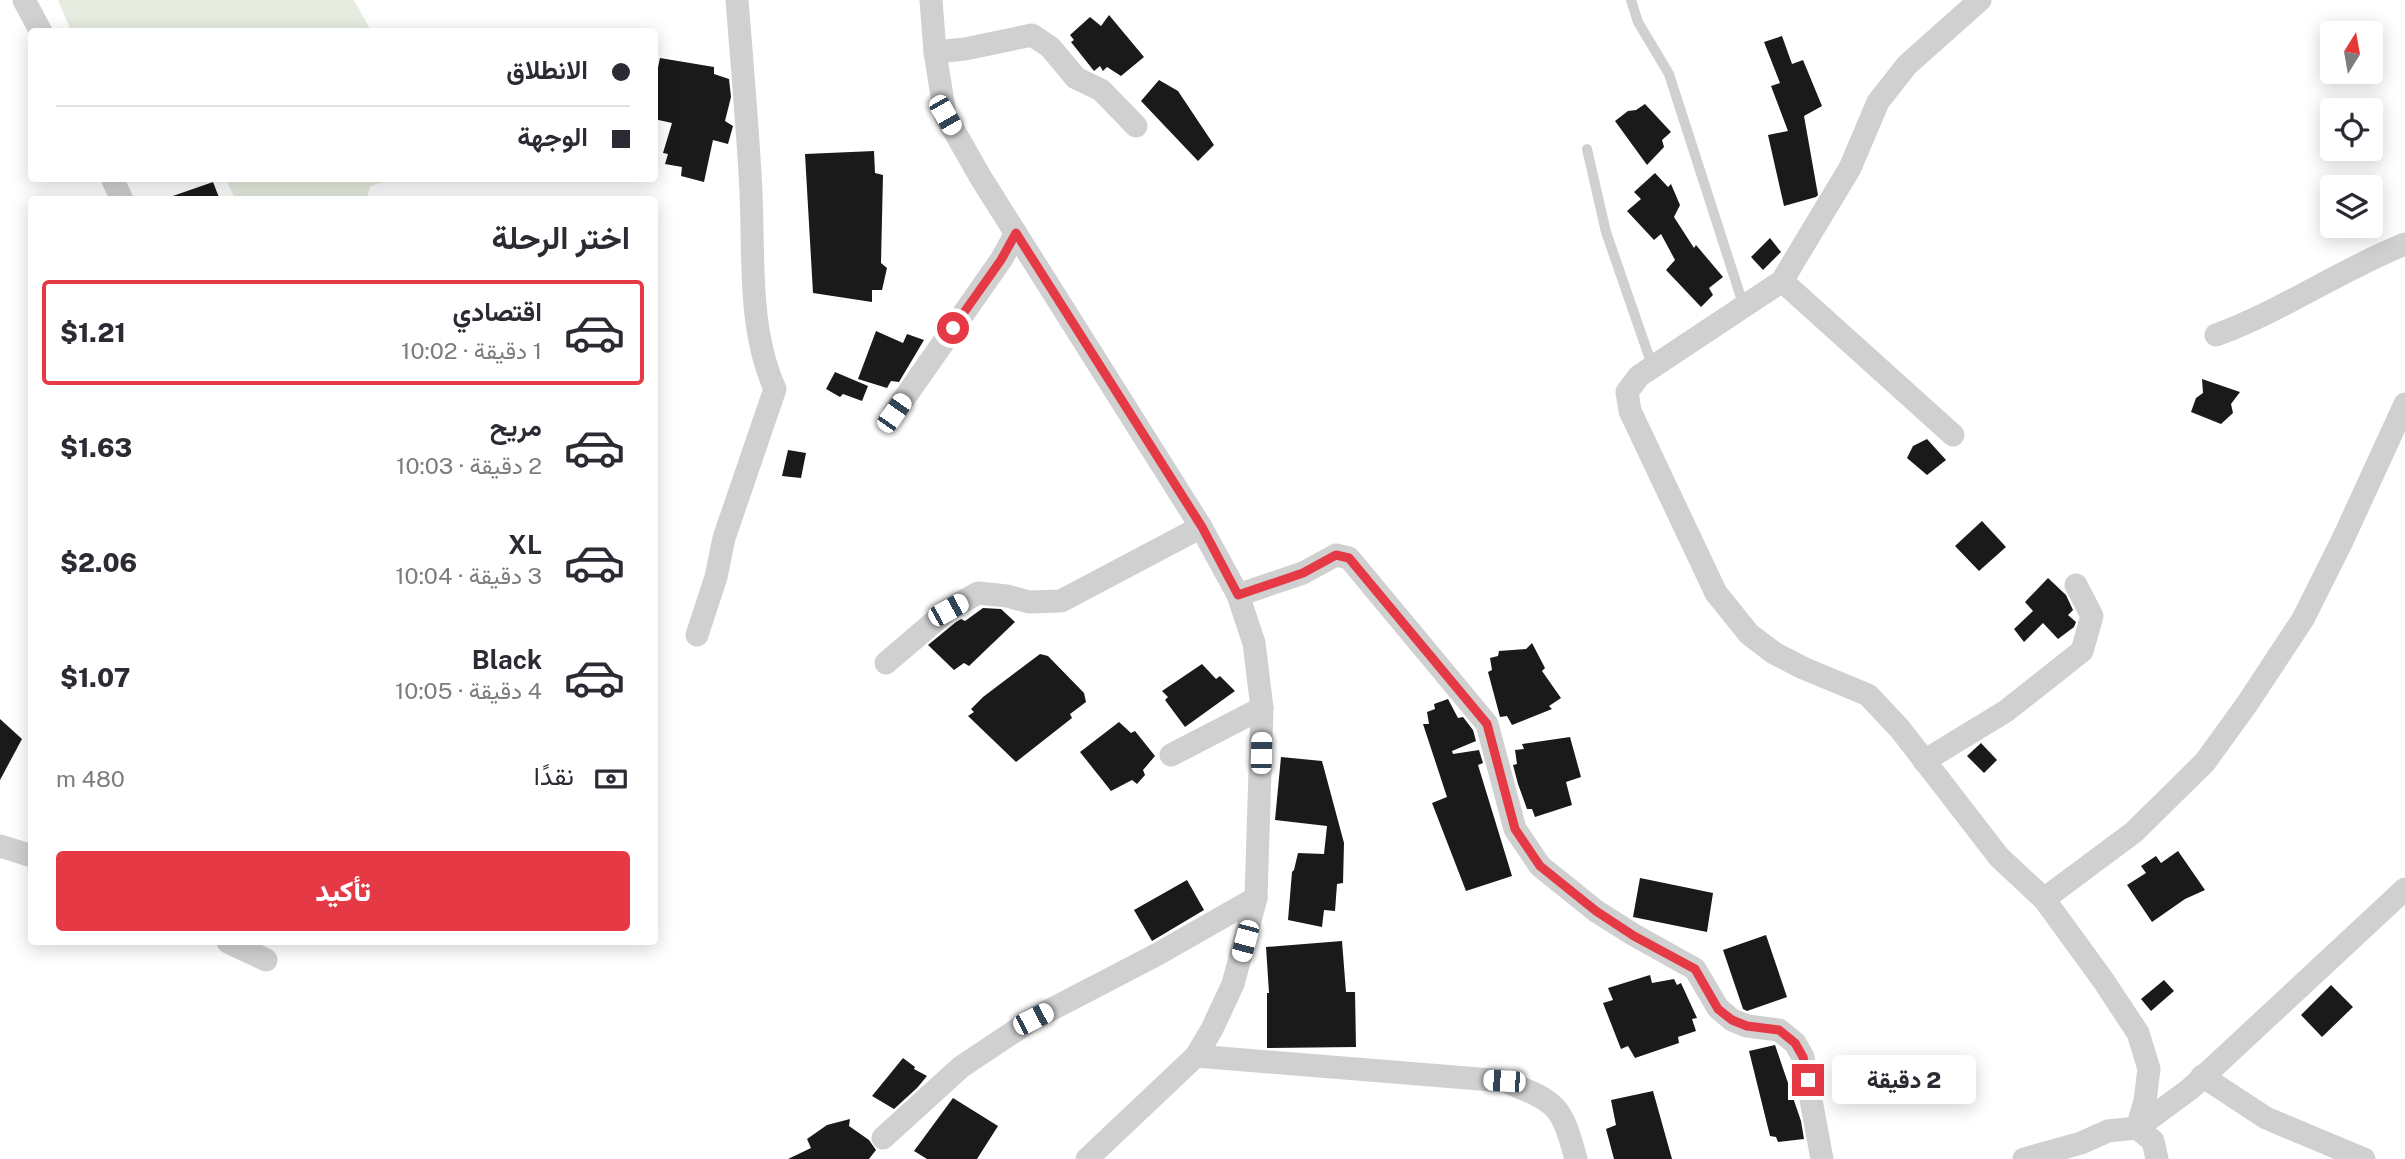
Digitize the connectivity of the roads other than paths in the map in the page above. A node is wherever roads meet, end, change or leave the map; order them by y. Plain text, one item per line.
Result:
1 (24, 0) edge
2 (737, 0) edge
3 (931, 0) edge
4 (1631, 0) edge
5 (1980, 0) edge
6 (39, 28) edge
7 (935, 52) junction
8 (1136, 126) dead end
9 (1587, 149) dead end
10 (1016, 233) junction
11 (2405, 244) edge
12 (1782, 281) junction
13 (1744, 307) junction
14 (2216, 335) dead end
15 (1653, 368) junction
16 (2405, 404) edge
17 (894, 413) dead end
18 (1953, 435) dead end
19 (1202, 527) junction
20 (2076, 586) dead end
21 (1238, 595) junction
22 (697, 635) dead end
23 (887, 663) dead end
24 (1262, 708) junction
25 (1171, 755) dead end
26 (1924, 761) junction
27 (0, 846) edge
28 (28, 855) edge
29 (2405, 889) edge
30 (1256, 898) junction
31 (2044, 899) junction
32 (234, 945) edge
33 (266, 960) dead end
34 (1196, 1056) junction
35 (2202, 1076) junction
36 (2137, 1128) junction
37 (883, 1138) dead end
38 (1087, 1159) edge
39 (1576, 1159) edge
40 (1822, 1159) edge
41 (2024, 1159) edge
42 (2157, 1159) edge
43 (2364, 1159) edge

1 - 6 street
2 - 22 street
3 - 7 street
4 - 13 lane
5 - 12 street
7 - 8 street
7 - 10 street
9 - 15 lane
10 - 17 street
10 - 19 street
11 - 14 street
12 - 13 street
12 - 18 street
13 - 15 street
15 - 26 street
16 - 31 street
19 - 21 street
19 - 23 street
20 - 26 street
21 - 24 street
21 - 40 street
24 - 25 street
24 - 30 street
26 - 31 street
27 - 28 street
29 - 35 street
30 - 34 street
30 - 37 street
31 - 36 street
32 - 33 street
34 - 38 street
34 - 39 street
35 - 36 street
35 - 43 street
36 - 41 street
36 - 42 street

